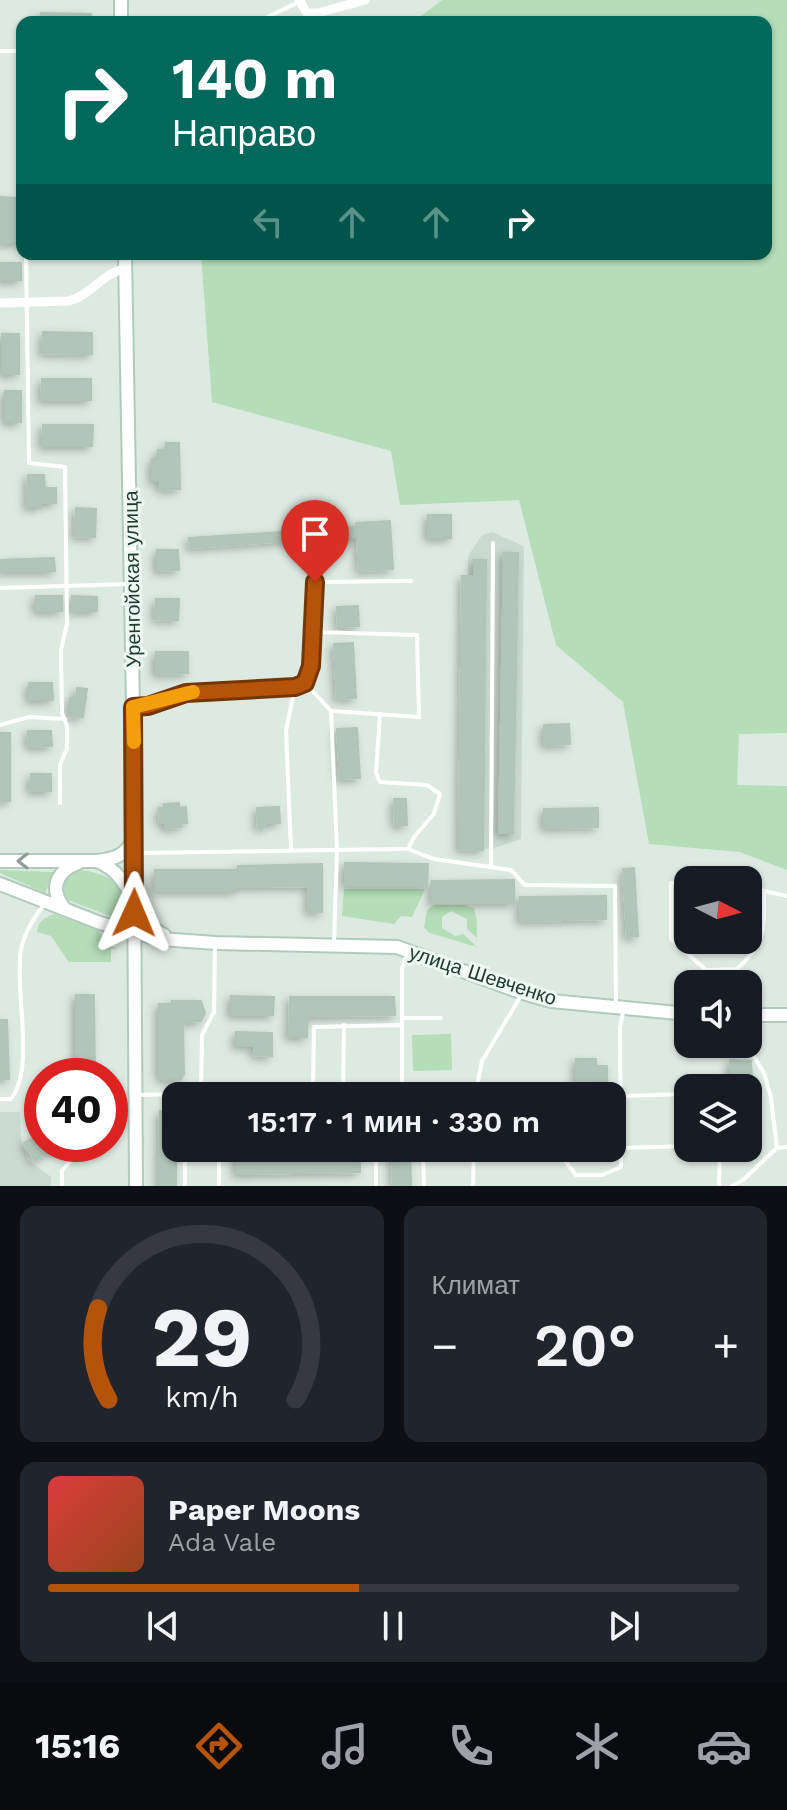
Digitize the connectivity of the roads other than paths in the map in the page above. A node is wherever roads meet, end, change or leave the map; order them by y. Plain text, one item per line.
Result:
1 (365, 0) edge
2 (299, 1) edge
3 (269, 16) edge
4 (26, 260) edge
5 (125, 260) edge
6 (125, 269) junction
7 (27, 302) junction
8 (0, 303) edge
9 (493, 543) dead end
10 (411, 581) dead end
11 (131, 584) junction
12 (67, 585) junction
13 (0, 588) edge
14 (313, 632) junction
15 (305, 683) junction
16 (295, 687) junction
17 (133, 707) junction
18 (331, 711) junction
19 (380, 714) junction
20 (65, 719) junction
21 (0, 725) edge
22 (60, 803) dead end
23 (135, 828) junction
24 (408, 849) junction
25 (291, 850) junction
26 (337, 850) junction
27 (135, 853) junction
28 (0, 861) edge
29 (93, 861) junction
30 (491, 866) junction
31 (674, 883) edge
32 (0, 884) edge
33 (764, 891) joint
34 (787, 896) edge
35 (46, 902) junction
36 (135, 905) junction
37 (65, 909) junction
38 (100, 923) junction
39 (136, 934) junction
40 (762, 941) edge
41 (181, 942) junction
42 (674, 942) edge
43 (216, 943) junction
44 (334, 944) junction
45 (409, 949) junction
46 (688, 954) edge
47 (753, 954) edge
48 (523, 993) junction
49 (620, 1009) junction
50 (674, 1013) edge
51 (762, 1015) edge
52 (787, 1015) edge
53 (402, 1018) junction
54 (441, 1018) dead end
55 (344, 1025) junction
56 (402, 1025) junction
57 (755, 1058) edge
58 (201, 1082) edge
59 (313, 1082) edge
60 (343, 1082) edge
61 (402, 1082) edge
62 (478, 1082) edge
63 (620, 1082) edge
64 (674, 1094) edge
65 (136, 1095) junction
66 (162, 1095) edge
67 (626, 1096) edge
68 (0, 1099) edge
69 (674, 1146) edge
70 (787, 1147) edge
71 (626, 1148) edge
72 (777, 1148) junction
73 (69, 1162) edge
74 (185, 1162) edge
75 (219, 1162) edge
76 (376, 1162) edge
77 (423, 1162) edge
78 (474, 1162) edge
79 (566, 1162) edge
80 (621, 1162) edge
81 (720, 1162) edge
82 (62, 1186) edge
83 (136, 1186) edge
84 (185, 1186) edge
85 (219, 1186) edge
86 (376, 1186) edge
87 (424, 1186) edge
88 (473, 1186) edge
89 (719, 1186) edge
90 (732, 1186) edge

1 - 2 street
2 - 3 lane
4 - 7 lane
5 - 6 street, Уренгойская улица
6 - 7 street
6 - 11 street, Уренгойская улица
7 - 8 street
7 - 12 lane
9 - 30 lane
10 - 14 lane
11 - 12 lane
11 - 17 street, Уренгойская улица
12 - 13 lane
12 - 20 lane
14 - 15 lane
14 - 19 lane
15 - 16 lane
15 - 18 lane
16 - 17 lane
16 - 25 lane
17 - 23 street, Уренгойская улица
18 - 19 lane
18 - 26 lane
19 - 24 lane
20 - 21 lane
20 - 22 lane
23 - 27 street, Уренгойская улица
23 - 29 street
24 - 26 lane
24 - 30 lane
25 - 26 lane
25 - 27 lane
26 - 44 lane
27 - 36 street, Уренгойская улица
29 -> 28 street
29 - 36 street
29 - 37 street
30 - 49 lane
31 - 42 lane
32 - 35 street
33 - 34 lane
33 - 40 lane
35 - 37 street
35 - 68 lane
36 - 38 street
36 - 39 street, Уренгойская улица
36 - 41 street
37 - 38 street
38 - 39 street, улица Шевченко
39 - 41 street, улица Шевченко
39 - 65 street, Уренгойская улица
41 - 43 street, улица Шевченко
43 - 44 street, улица Шевченко
43 - 58 lane
44 - 45 street, улица Шевченко
45 - 48 street, улица Шевченко
45 - 53 lane
46 - 47 lane
48 - 49 street, улица Шевченко
48 - 62 lane
49 - 50 street, улица Шевченко
49 - 63 lane
51 - 52 street
53 - 54 lane
53 - 56 lane
55 - 56 lane
55 - 59 lane
55 - 60 lane
56 - 61 lane
57 - 72 lane
64 - 67 lane
65 - 66 lane
65 - 83 street, Уренгойская улица
69 - 71 lane
70 - 72 lane
72 - 90 lane
73 - 82 lane
74 - 84 lane
75 - 85 lane
76 - 86 lane
77 - 87 lane
78 - 88 lane
79 - 80 lane
81 - 89 lane

